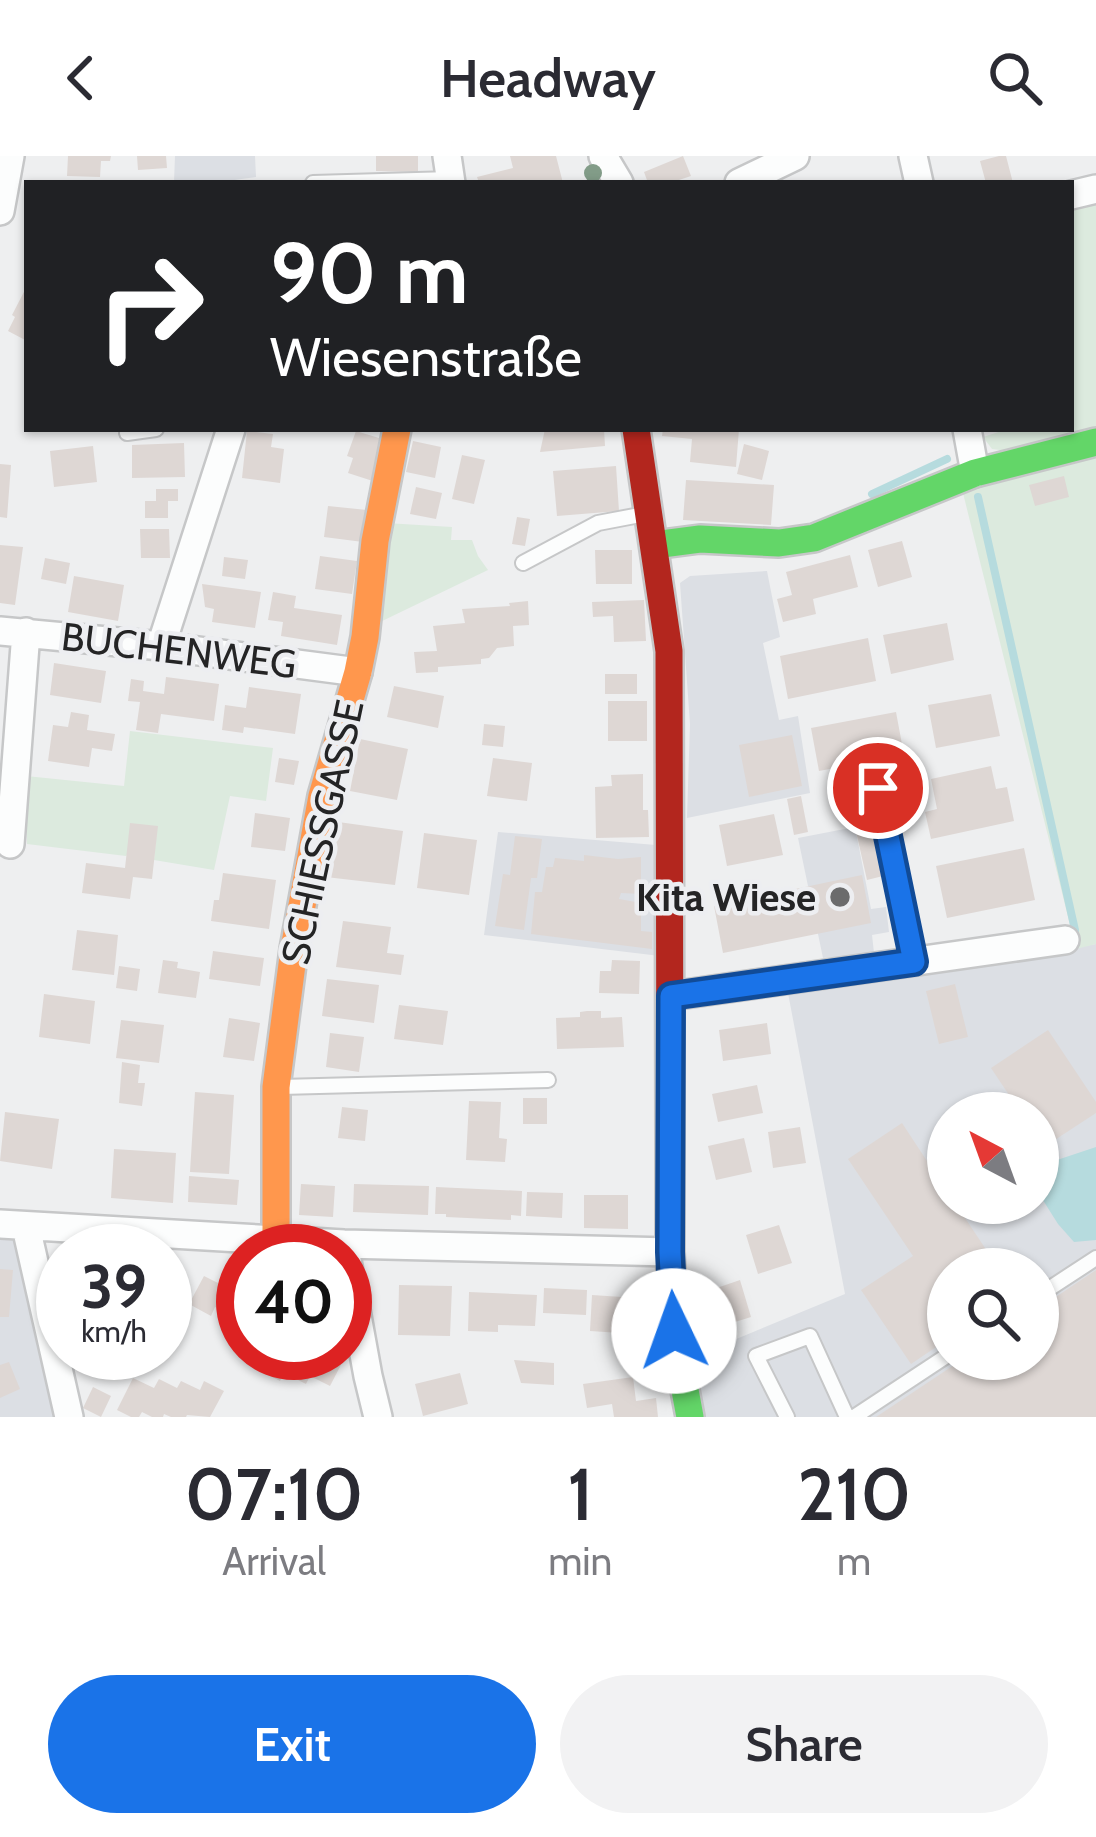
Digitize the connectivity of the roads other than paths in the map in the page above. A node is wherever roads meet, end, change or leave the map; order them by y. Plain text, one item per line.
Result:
1 (32, 156) edge
2 (795, 156) edge
3 (8, 168) edge
4 (450, 172) edge
5 (350, 180) edge
6 (745, 180) edge
7 (0, 211) edge
8 (139, 432) edge
9 (229, 432) edge
10 (396, 432) edge
11 (636, 432) edge
12 (968, 432) edge
13 (127, 434) dead end
14 (1096, 442) edge
15 (975, 473) junction
16 (648, 513) junction
17 (654, 545) junction
18 (523, 563) dead end
19 (13, 632) edge
20 (161, 646) junction
21 (358, 672) junction
22 (878, 788) dead end
23 (5, 846) edge
24 (1065, 940) dead end
25 (914, 962) junction
26 (671, 996) junction
27 (548, 1080) dead end
28 (276, 1087) junction
29 (276, 1224) edge
30 (13, 1225) edge
31 (216, 1235) edge
32 (372, 1245) edge
33 (670, 1252) junction
34 (1096, 1258) edge
35 (1059, 1282) edge
36 (927, 1368) edge
37 (369, 1380) edge
38 (69, 1417) edge
39 (378, 1417) edge
40 (690, 1417) edge
41 (787, 1417) edge
42 (851, 1417) edge

1 - 3 street
2 - 6 street
3 - 7 street
4 - 5 lane
8 - 13 lane
9 - 20 street
10 - 21 street, SCHIESSGASSE
11 - 16 street
12 - 15 street
14 - 15 street
15 - 17 street
16 - 17 street
16 - 18 lane
17 - 26 street
19 - 20 street, BUCHENWEG
19 - 23 street
20 - 21 street, BUCHENWEG
21 - 28 street, SCHIESSGASSE
22 - 25 lane
24 - 25 street
25 - 26 street
26 - 33 street
27 - 28 lane
28 - 29 street, SCHIESSGASSE
30 - 31 street
30 - 38 street
32 - 33 street
33 - 40 street
34 - 35 lane
36 - 42 lane
37 - 39 street
41 - 42 lane

